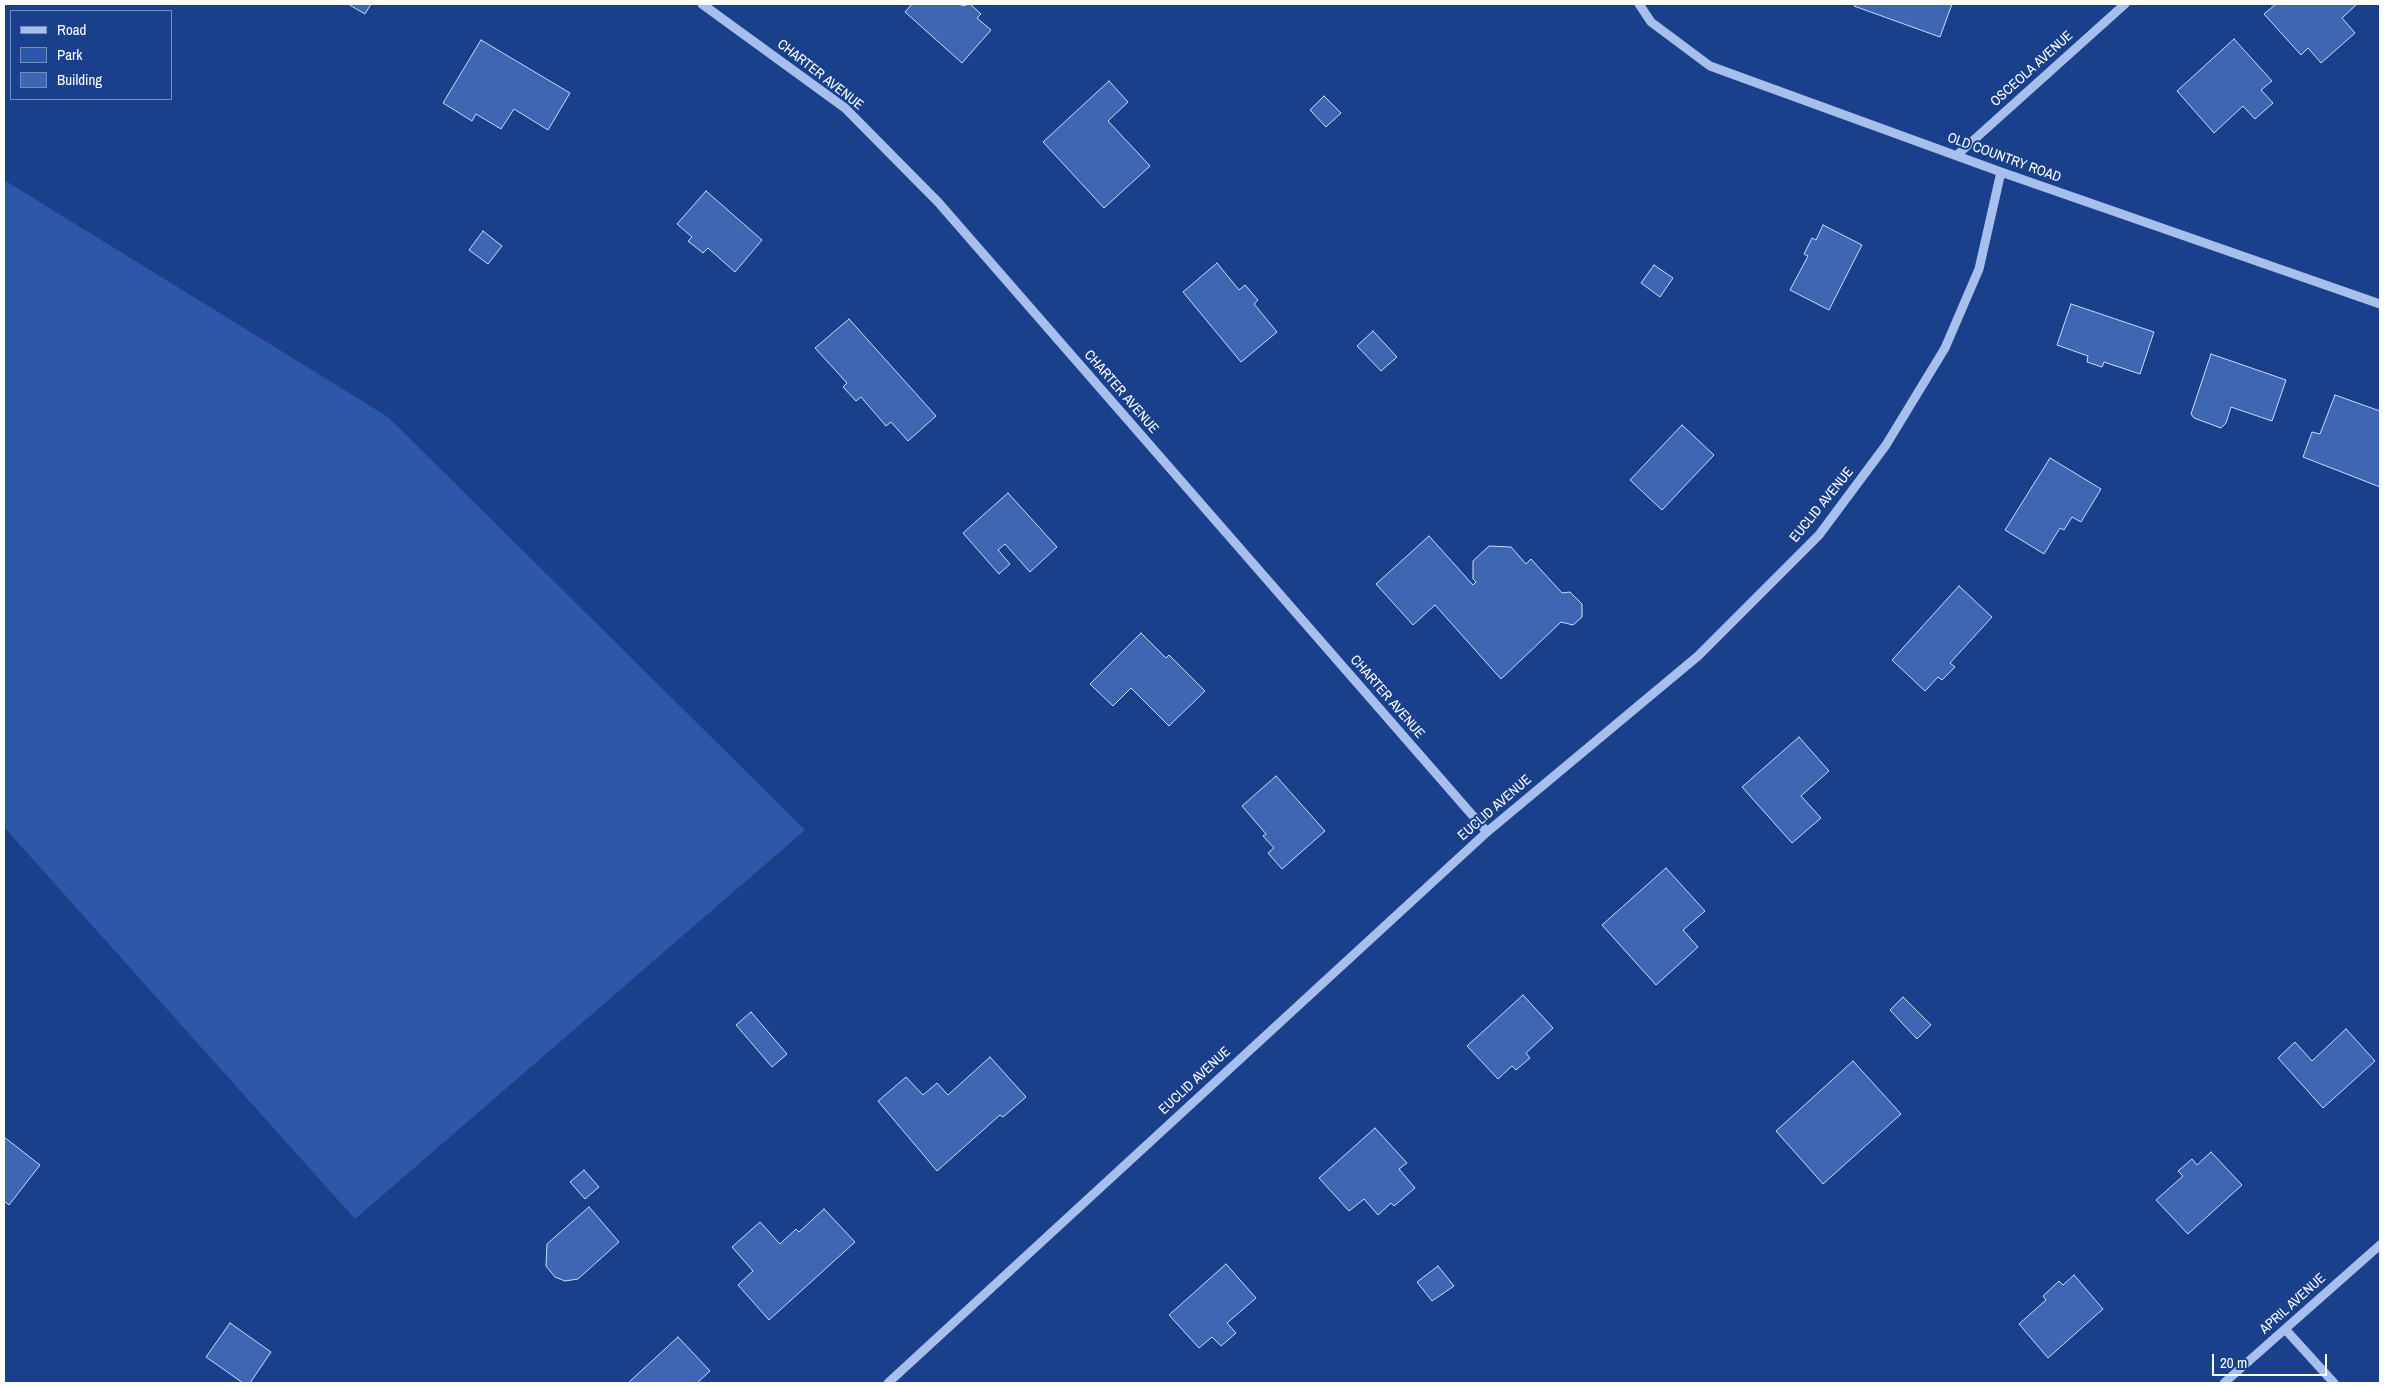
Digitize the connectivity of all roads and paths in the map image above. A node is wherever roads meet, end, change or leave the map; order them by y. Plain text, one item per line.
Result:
1 (702, 4) edge
2 (1638, 4) edge
3 (2125, 4) edge
4 (1957, 155) junction
5 (2001, 172) junction
6 (2380, 304) edge
7 (1487, 832) junction
8 (2380, 1245) edge
9 (2285, 1329) junction
10 (888, 1383) edge
11 (2224, 1383) edge
12 (2334, 1383) edge

1 - 7 street, CHARTER AVENUE
2 - 4 street, OLD COUNTRY ROAD
3 - 4 street, OSCEOLA AVENUE
4 - 5 street, OLD COUNTRY ROAD
5 - 6 street, OLD COUNTRY ROAD
5 - 7 street, EUCLID AVENUE
7 - 10 street, EUCLID AVENUE
8 - 9 street, APRIL AVENUE
9 - 11 street, APRIL AVENUE
9 - 12 street

